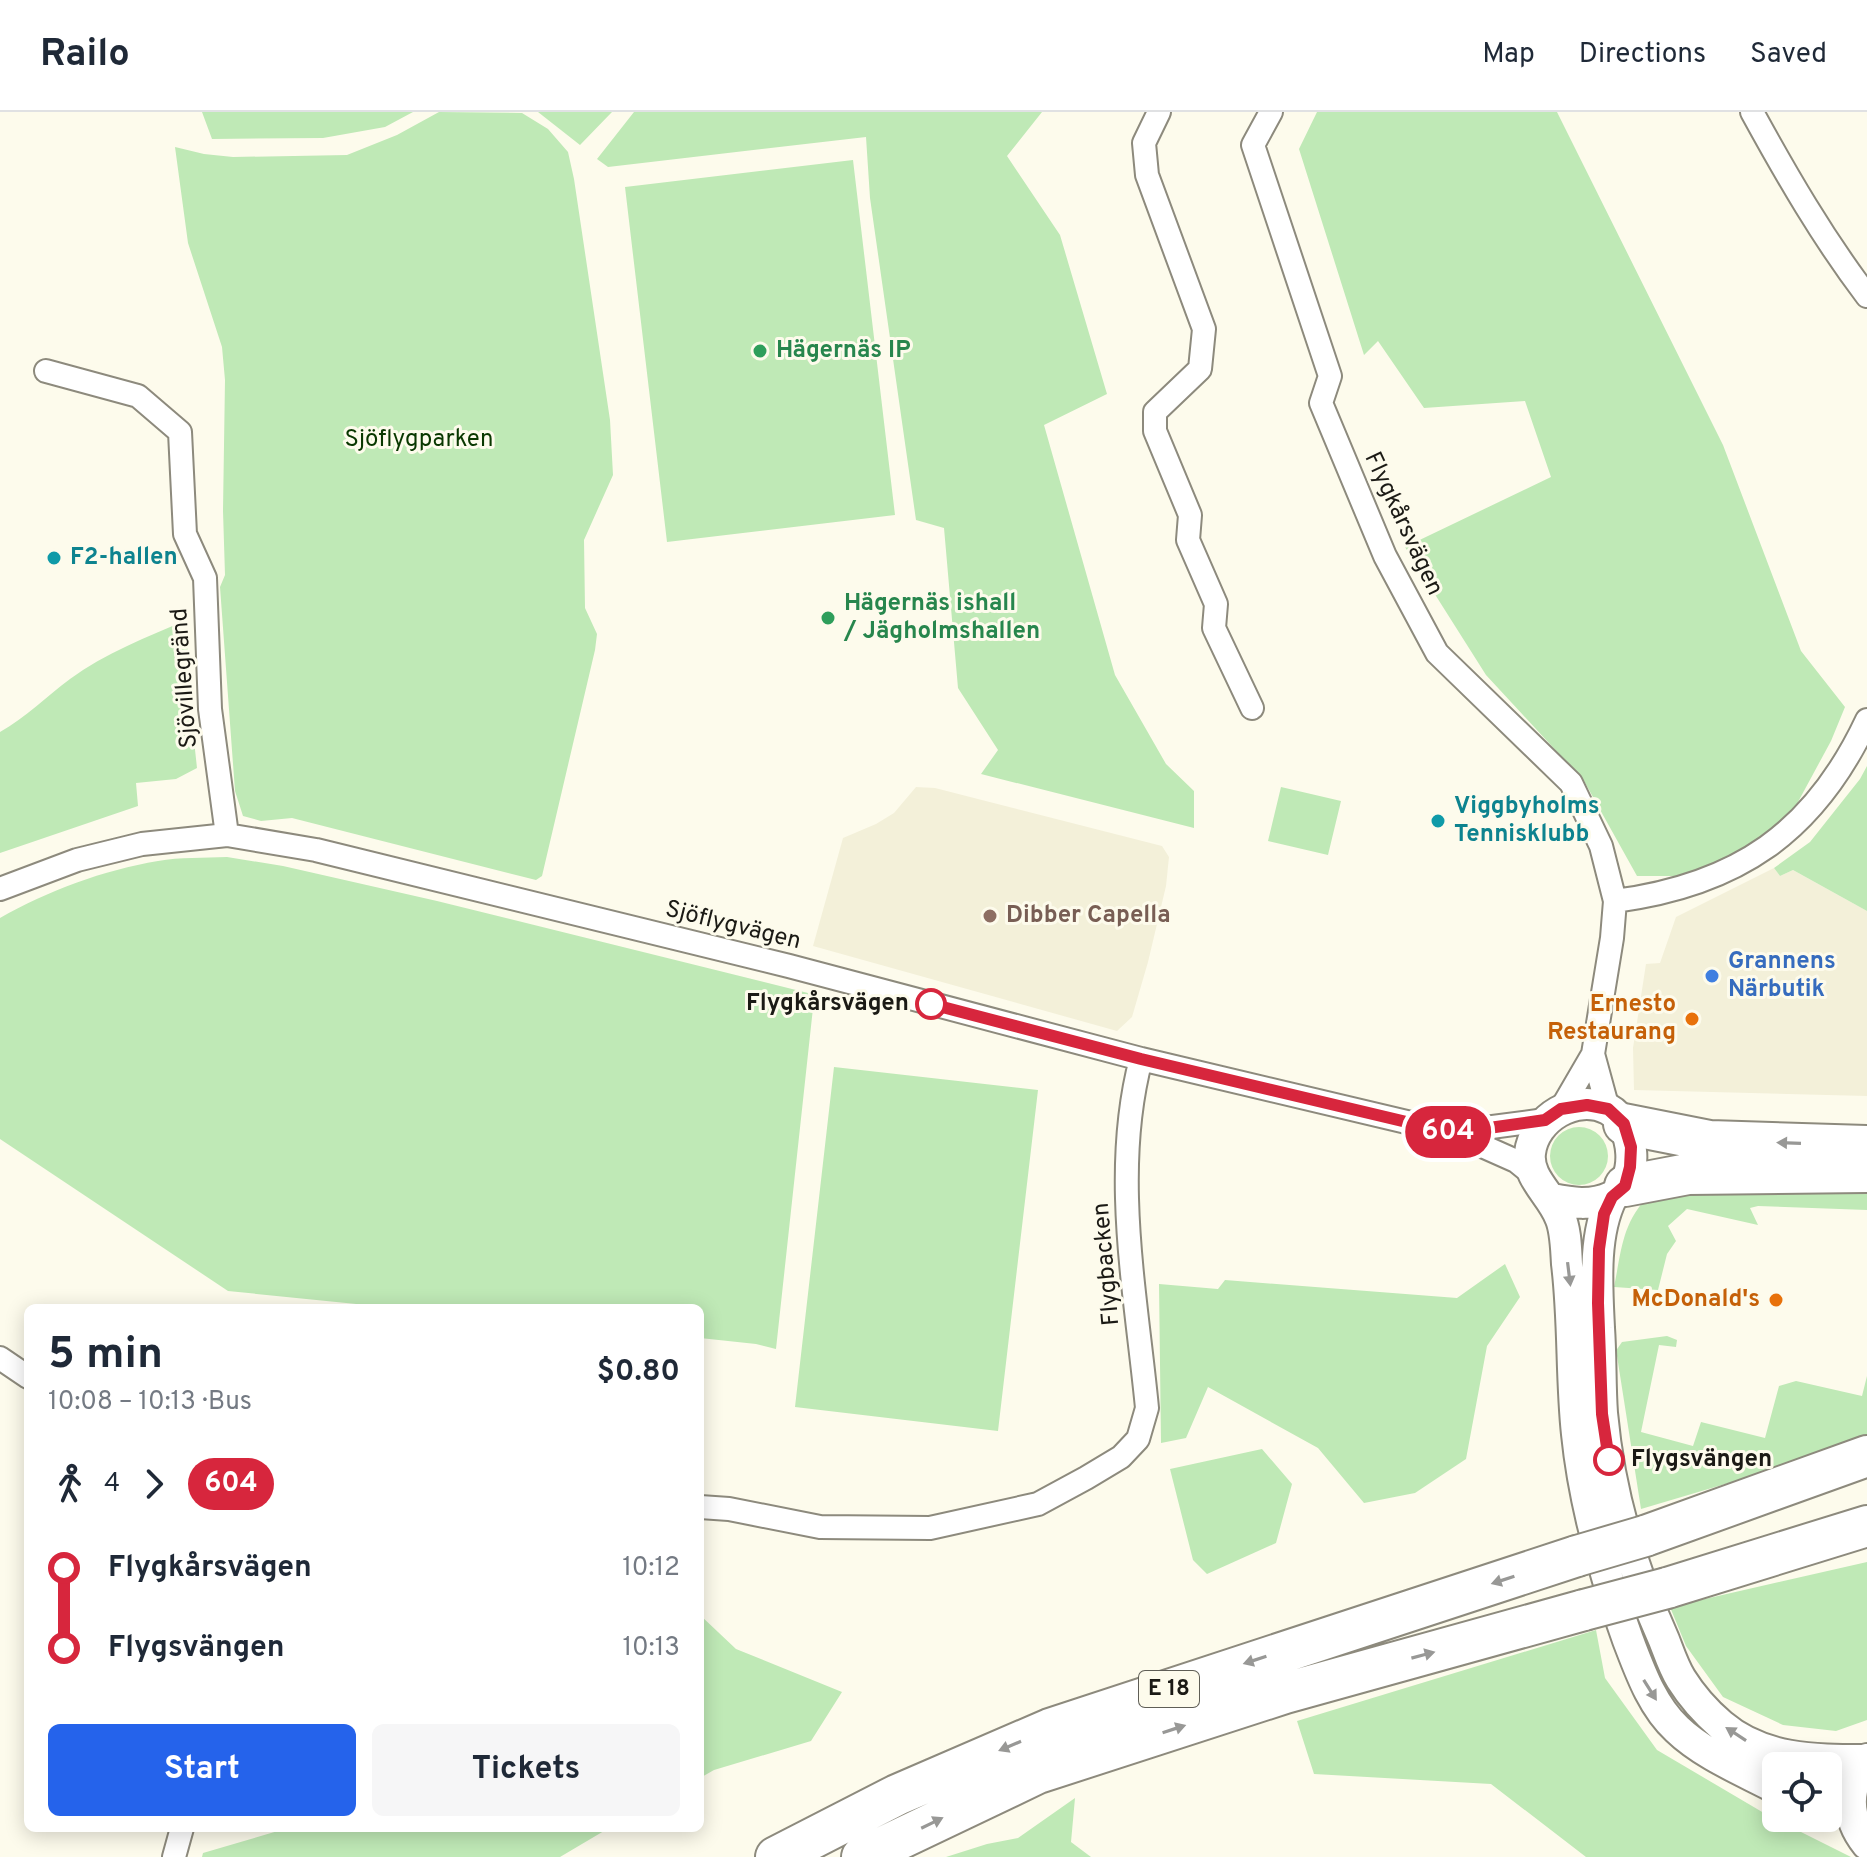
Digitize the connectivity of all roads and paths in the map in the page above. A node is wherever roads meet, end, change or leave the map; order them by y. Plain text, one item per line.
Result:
1 (1159, 112) edge
2 (1271, 112) edge
3 (1752, 112) edge
4 (1867, 296) edge
5 (46, 371) dead end
6 (1252, 708) dead end
7 (1867, 720) edge
8 (227, 835) junction
9 (0, 889) edge
10 (1615, 901) junction
11 (1593, 1054) junction
12 (1141, 1059) junction
13 (1553, 1114) junction
14 (1616, 1117) junction
15 (1453, 1133) junction
16 (1867, 1146) edge
17 (1867, 1172) edge
18 (1532, 1174) junction
19 (1627, 1188) junction
20 (1552, 1199) junction
21 (2, 1362) edge
22 (24, 1375) edge
23 (1867, 1456) edge
24 (1867, 1474) edge
25 (704, 1507) edge
26 (1867, 1526) edge
27 (1645, 1536) junction
28 (1867, 1544) edge
29 (1667, 1588) junction
30 (1866, 1760) edge
31 (1762, 1780) edge
32 (1842, 1826) edge
33 (181, 1832) edge
34 (1862, 1838) edge
35 (174, 1857) edge
36 (776, 1857) edge
37 (862, 1857) edge

1 - 6 street
2 - 10 street, Flygkårsvägen
3 - 4 street
5 - 8 street, Sjövillegränd
7 - 10 street
8 - 9 street, Sjöflygvägen
8 - 12 street, Sjöflygvägen
10 - 11 street, Flygkårsvägen
11 - 13 street, Flygkårsvägen
11 - 14 street, Flygkårsvägen
12 - 15 street, Sjöflygvägen
12 - 25 street, Flygbacken
13 - 14 street
13 - 15 street, Sjöflygvägen
13 - 18 street
16 -> 14 highway
14 - 19 street
15 - 18 street, Sjöflygvägen
17 - 19 highway
18 - 20 street
19 - 20 street
30 -> 19 street
20 -> 31 street
21 - 22 street
23 - 27 highway
24 - 27 highway, E 18
26 - 29 highway, E 18
27 -> 36 highway, E 18, bridge
28 - 29 highway
37 -> 29 highway, E 18, bridge
30 - 34 street
32 - 34 street
33 - 35 street

